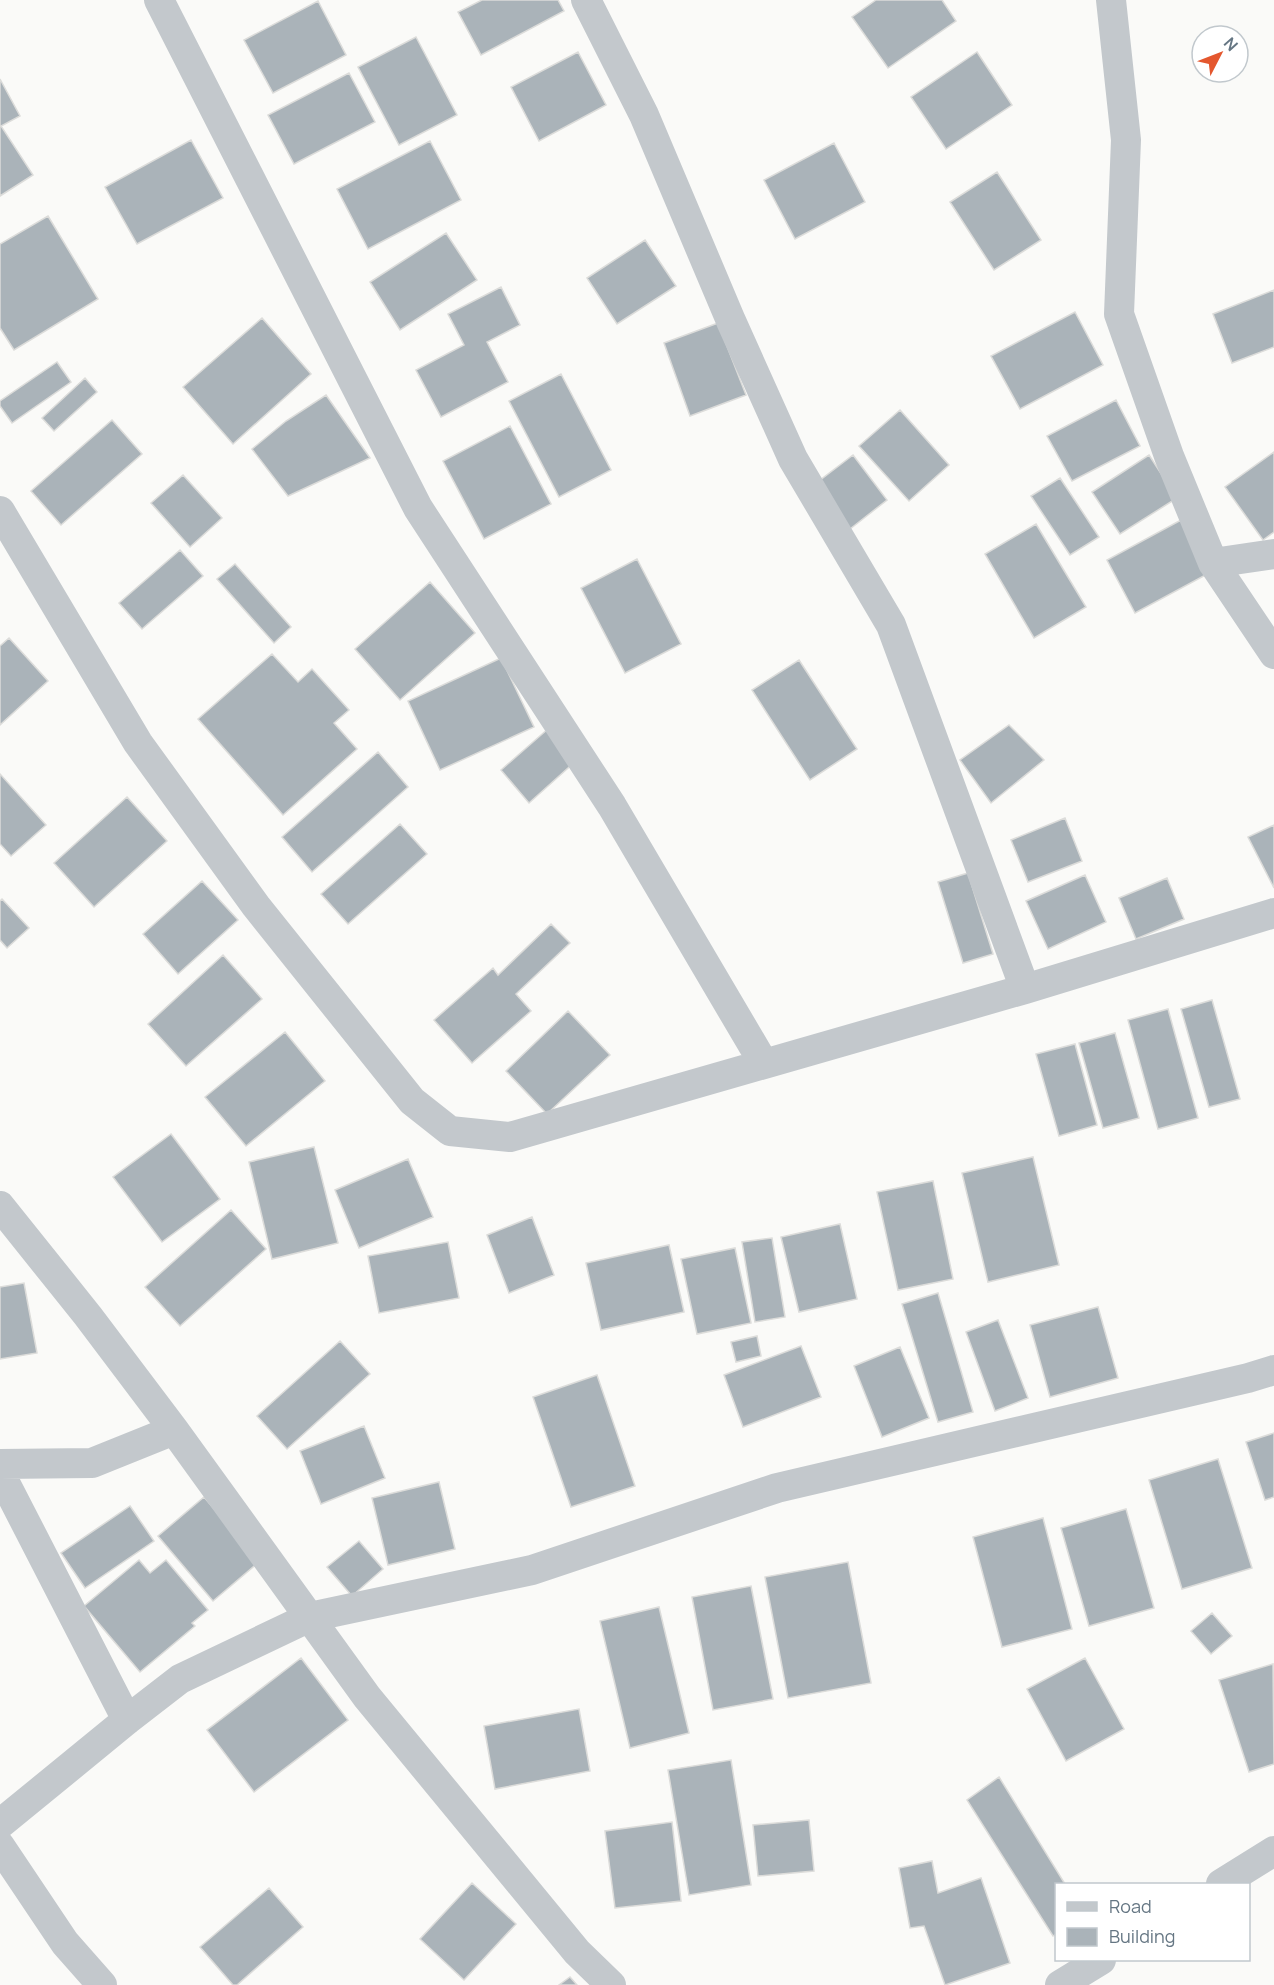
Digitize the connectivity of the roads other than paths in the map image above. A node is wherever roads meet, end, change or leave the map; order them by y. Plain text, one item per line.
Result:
1 (159, 0) edge
2 (586, 0) edge
3 (1111, 0) edge
4 (0, 511) edge
5 (1274, 554) edge
6 (1213, 563) junction
7 (1274, 654) edge
8 (1274, 914) edge
9 (1025, 989) junction
10 (764, 1064) junction
11 (0, 1206) edge
12 (1274, 1370) edge
13 (174, 1430) junction
14 (0, 1464) edge
15 (0, 1473) edge
16 (310, 1617) junction
17 (127, 1720) junction
18 (0, 1824) edge
19 (0, 1846) edge
20 (1274, 1851) edge
21 (1223, 1883) edge
22 (1098, 1961) edge
23 (102, 1985) edge
24 (610, 1985) edge
25 (1060, 1985) edge

1 - 10 street
2 - 9 street
3 - 6 street
4 - 10 street
5 - 6 street
6 - 7 street
8 - 9 street
9 - 10 street
11 - 13 street
12 - 16 street
13 - 14 street
13 - 16 street
15 - 17 street
16 - 17 street
16 - 24 street
17 - 18 street
19 - 23 street
20 - 21 street
22 - 25 street

